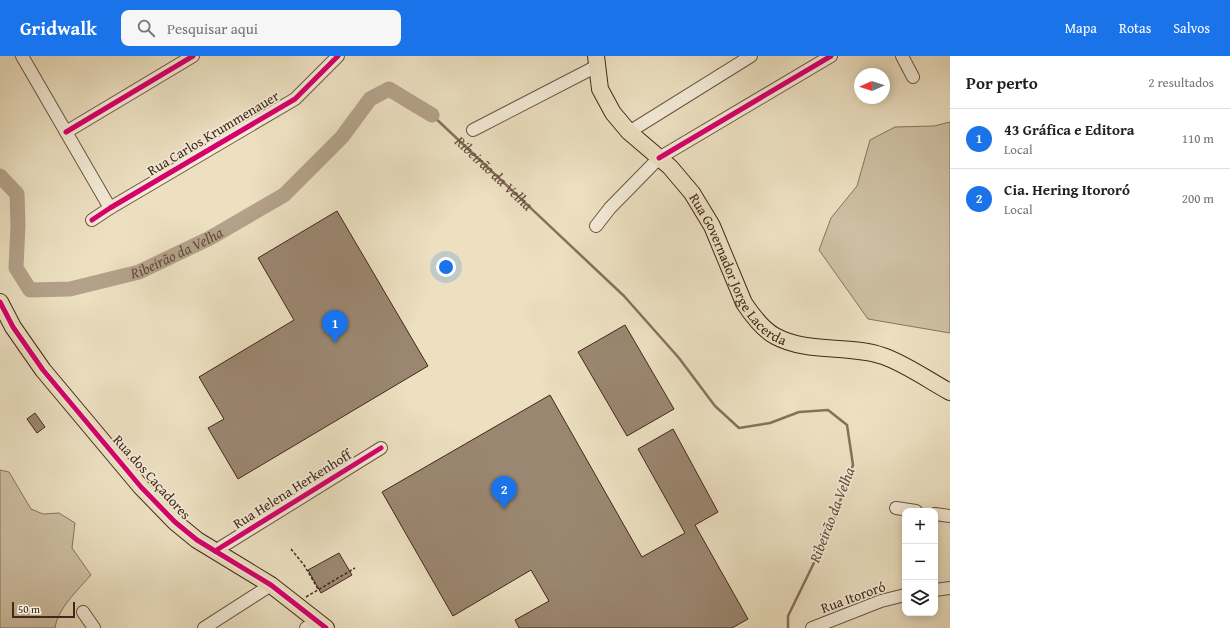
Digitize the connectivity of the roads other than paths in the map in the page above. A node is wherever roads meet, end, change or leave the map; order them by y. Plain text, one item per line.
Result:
1 (193, 56) edge
2 (338, 56) edge
3 (751, 56) edge
4 (831, 56) edge
5 (902, 56) edge
6 (26, 57) edge
7 (597, 61) edge
8 (913, 77) dead end
9 (473, 130) dead end
10 (66, 132) junction
11 (629, 132) junction
12 (659, 158) junction
13 (110, 208) junction
14 (92, 220) dead end
15 (596, 226) dead end
16 (0, 302) edge
17 (950, 392) edge
18 (381, 448) dead end
19 (896, 508) dead end
20 (902, 509) edge
21 (938, 514) edge
22 (950, 516) edge
23 (215, 550) junction
24 (271, 585) junction
25 (950, 588) edge
26 (938, 590) edge
27 (902, 596) edge
28 (83, 612) dead end
29 (317, 626) edge
30 (94, 628) edge
31 (204, 628) edge
32 (812, 628) edge

1 - 10 street
2 - 13 street, Rua Carlos Krummenauer
3 - 11 street
4 - 12 street
5 - 8 street
6 - 10 street
7 - 9 street
7 - 11 main road, Rua Governador Jorge Lacerda
10 - 13 street
11 - 12 main road, Rua Governador Jorge Lacerda
12 - 15 street
12 - 17 main road, Rua Governador Jorge Lacerda
13 - 14 street, Rua Carlos Krummenauer
16 - 23 main road, Rua dos Caçadores
18 - 23 street, Rua Helena Herkenhoff
19 - 20 street
21 - 22 street
23 - 24 main road, Rua dos Caçadores
24 - 29 main road, Rua dos Caçadores
24 - 31 street
25 - 26 street
27 - 32 street, Rua Itororó
28 - 30 street

